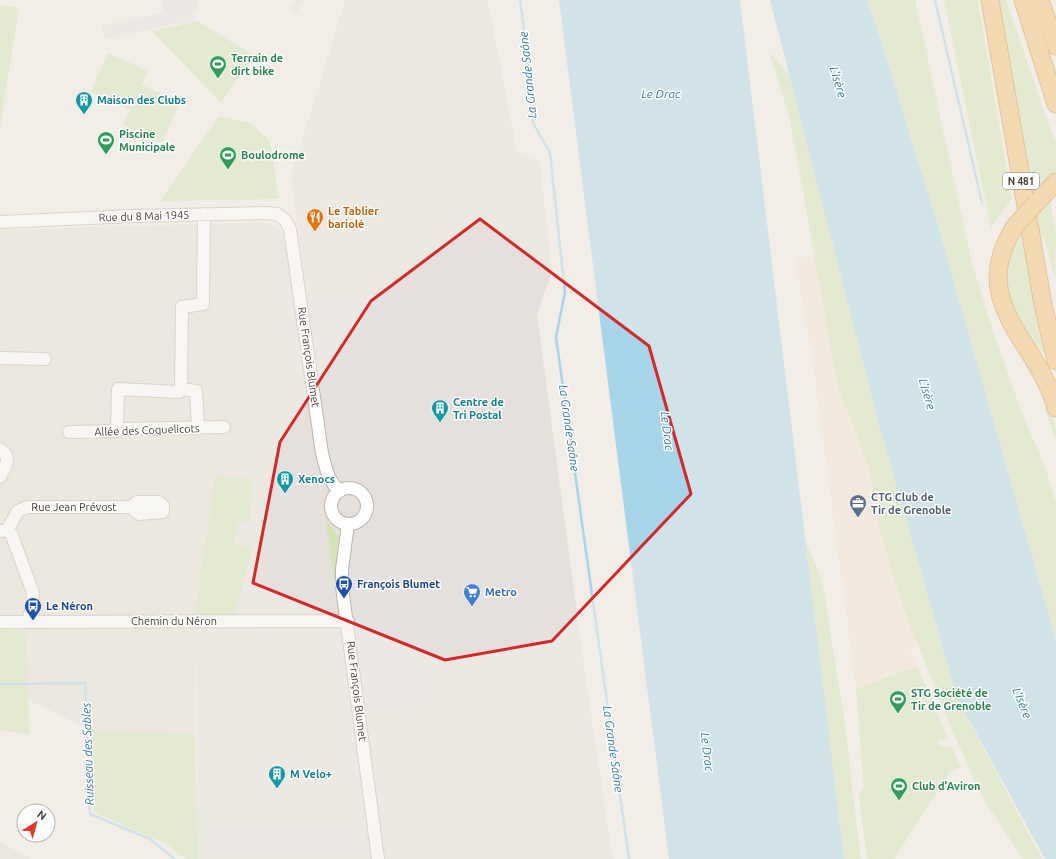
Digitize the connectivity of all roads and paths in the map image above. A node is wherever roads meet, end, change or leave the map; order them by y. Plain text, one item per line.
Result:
1 (990, 0) edge
2 (1023, 0) edge
3 (1040, 0) edge
4 (1056, 46) edge
5 (1056, 104) edge
6 (1056, 182) edge
7 (204, 214) junction
8 (285, 220) joint
9 (0, 222) edge
10 (0, 358) edge
11 (45, 359) dead end
12 (1056, 362) edge
13 (181, 390) junction
14 (1056, 408) edge
15 (198, 427) junction
16 (224, 427) dead end
17 (117, 431) junction
18 (69, 432) dead end
19 (0, 449) edge
20 (0, 477) edge
21 (340, 491) junction
22 (131, 507) dead end
23 (348, 524) junction
24 (3, 531) edge
25 (28, 621) junction
26 (348, 621) junction
27 (0, 622) edge
28 (378, 859) edge

1 - 12 highway, N 481
2 - 5 highway
3 - 4 highway
6 - 14 highway, bridge
7 - 8 street, Rue du 8 Mai 1945
7 - 9 street, Rue du 8 Mai 1945
7 - 13 street
8 - 21 street, Rue François Blumet
10 - 11 street
13 - 15 street
13 - 17 street
15 - 16 street, Allée des Coquelicots
15 - 17 street, Allée des Coquelicots
17 - 18 street, Allée des Coquelicots
19 - 20 street
21 - 23 street
21 - 23 street
22 - 24 street, Rue Jean Prévost
23 - 26 street, Rue François Blumet
24 - 25 street, Rue Jean Prévost
25 - 26 street, Chemin du Néron
25 - 27 street, Chemin du Néron
26 - 28 street, Rue François Blumet

